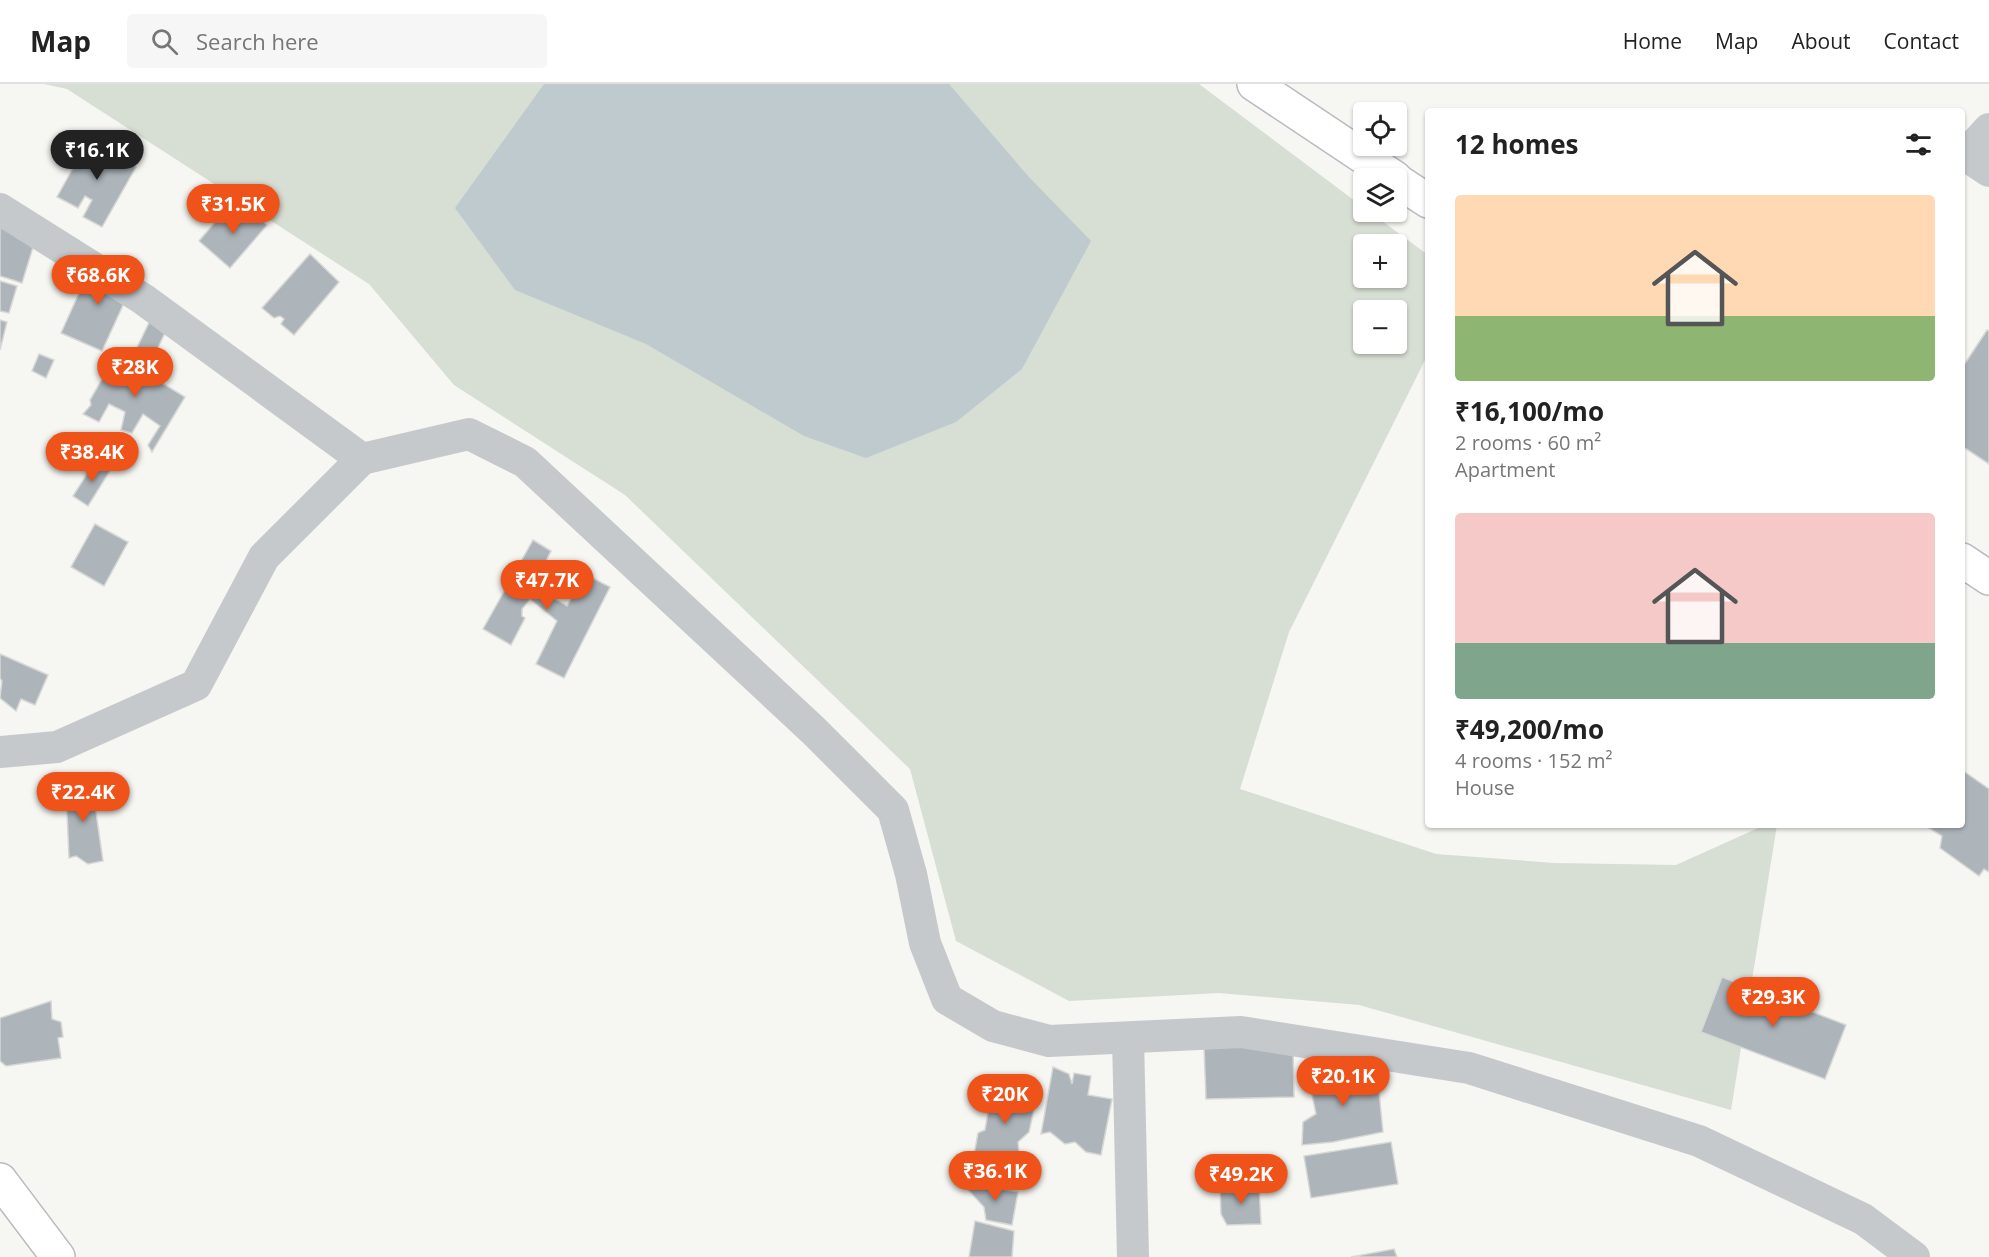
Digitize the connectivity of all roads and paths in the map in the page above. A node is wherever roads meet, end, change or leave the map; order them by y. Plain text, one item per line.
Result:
1 (1254, 84) edge
2 (1989, 129) edge
3 (1380, 168) edge
4 (1989, 171) edge
5 (1407, 187) edge
6 (1425, 199) edge
7 (0, 209) edge
8 (362, 459) junction
9 (1965, 562) edge
10 (1989, 578) edge
11 (0, 752) edge
12 (1128, 1038) junction
13 (0, 1180) edge
14 (58, 1257) edge
15 (1133, 1257) edge
16 (1914, 1257) edge

1 - 3 main road
2 - 4 street
5 - 6 main road
7 - 8 street
8 - 11 street
8 - 12 street
9 - 10 main road
12 - 15 street
12 - 16 street
13 - 14 main road

